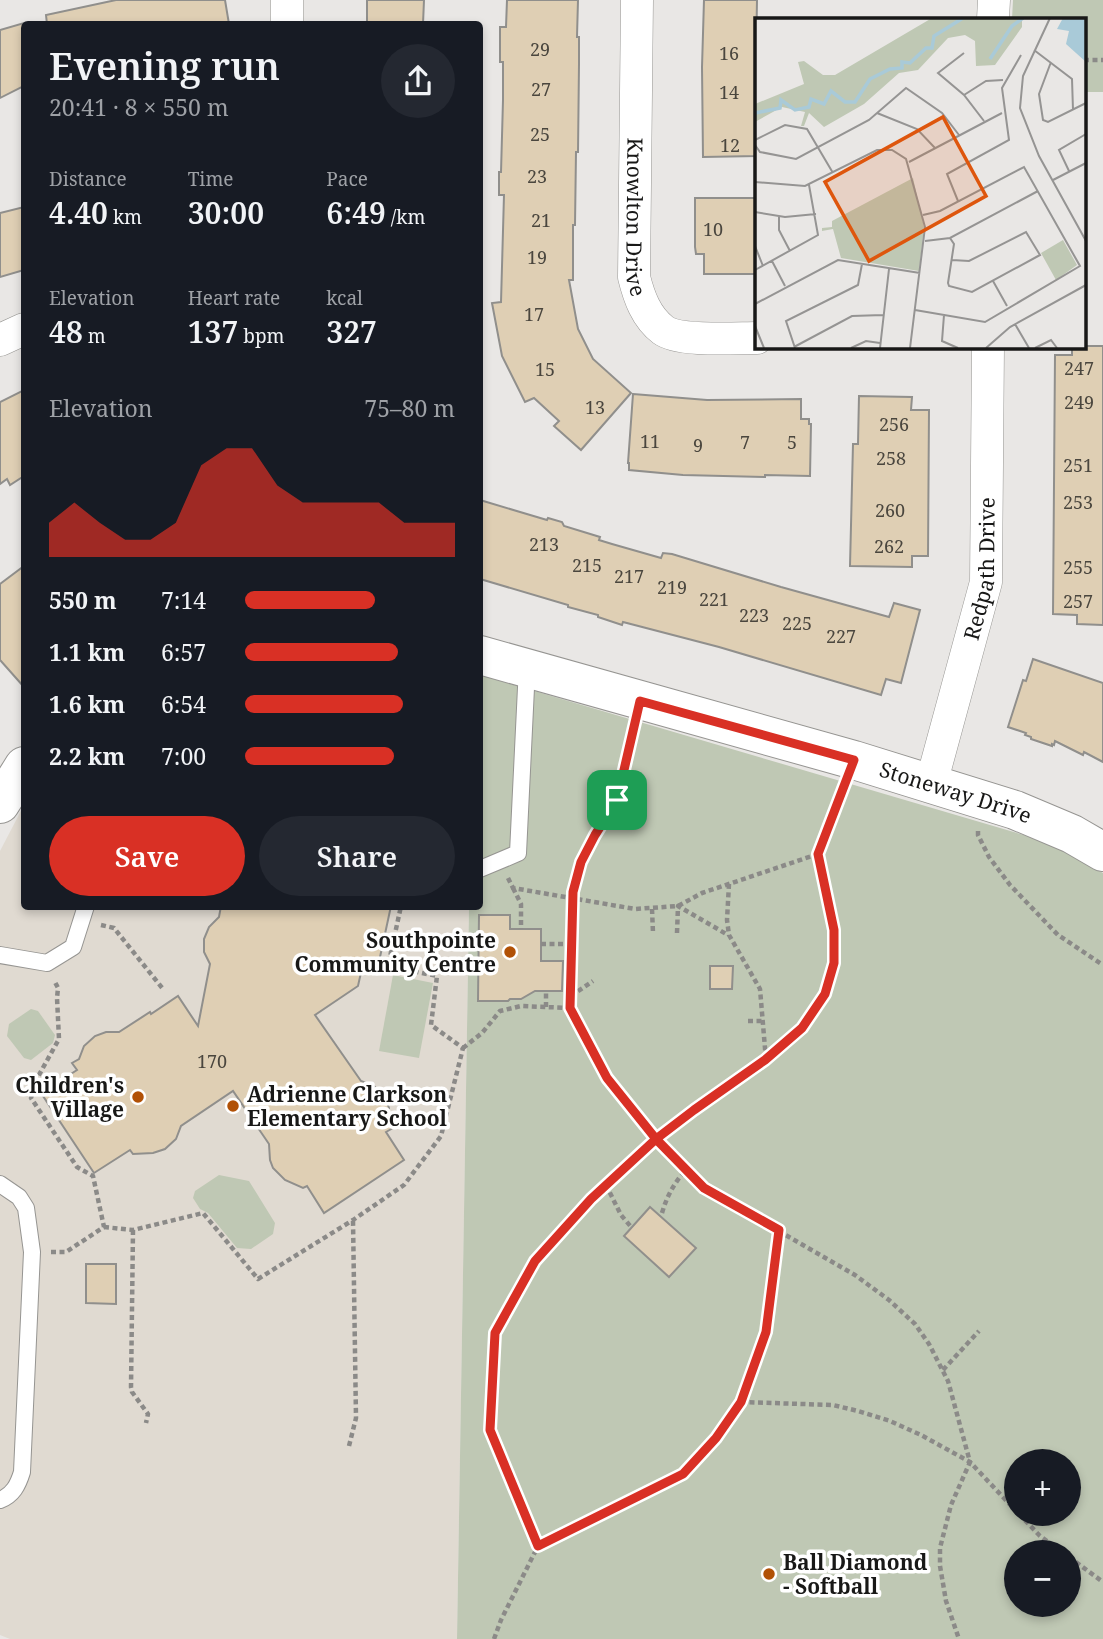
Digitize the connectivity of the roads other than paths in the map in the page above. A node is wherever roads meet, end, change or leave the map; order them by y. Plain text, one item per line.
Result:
1 (287, 0) edge
2 (637, 0) edge
3 (993, 0) edge
4 (993, 18) edge
5 (287, 21) edge
6 (21, 330) edge
7 (755, 338) edge
8 (0, 340) edge
9 (988, 348) edge
10 (483, 656) edge
11 (527, 667) junction
12 (21, 771) edge
13 (931, 784) junction
14 (0, 804) edge
15 (1103, 852) edge
16 (483, 868) edge
17 (85, 913) edge
18 (0, 955) edge
19 (0, 1184) edge
20 (0, 1500) edge

1 - 5 street
2 - 7 street, Knowlton Drive
3 - 4 street
6 - 8 street
9 - 13 street, Redpath Drive
10 - 11 street, Stoneway Drive
11 - 13 street, Stoneway Drive
11 - 16 lane
12 - 14 street
13 - 15 street, Stoneway Drive
17 - 18 lane
19 - 20 lane

